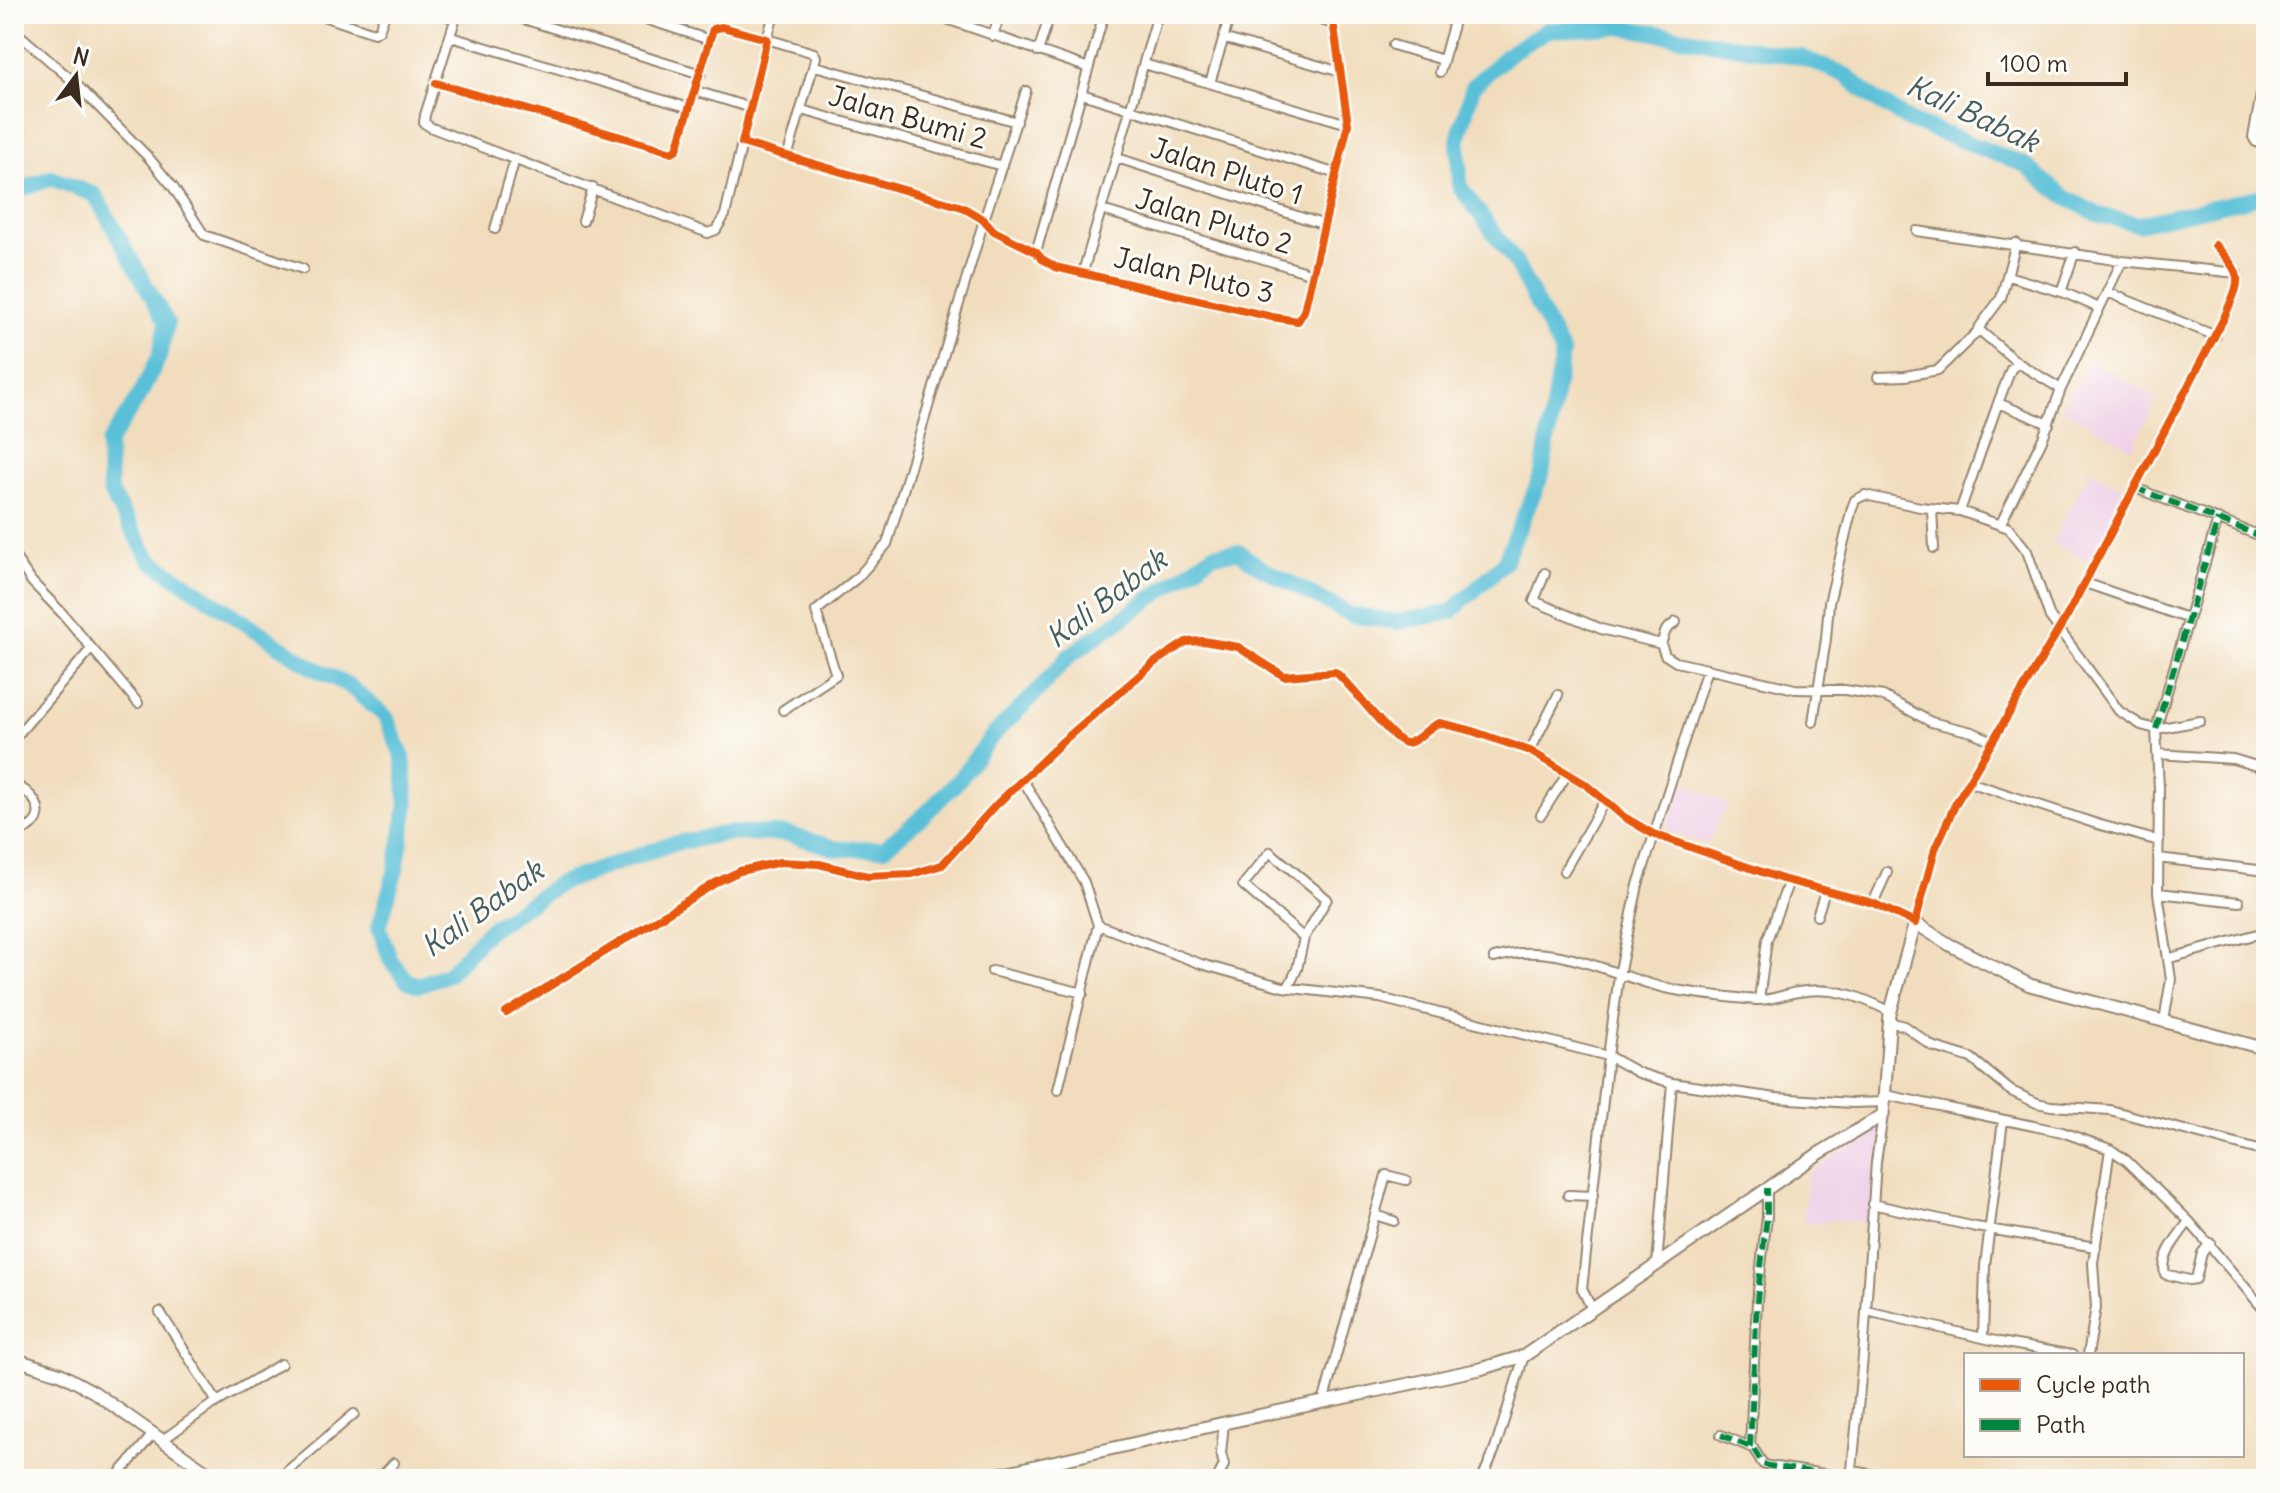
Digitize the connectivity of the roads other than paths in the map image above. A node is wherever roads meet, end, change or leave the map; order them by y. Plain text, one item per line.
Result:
1 (317, 14) edge
2 (385, 14) edge
3 (442, 14) edge
4 (507, 14) edge
5 (630, 14) edge
6 (774, 14) edge
7 (932, 14) edge
8 (1000, 14) edge
9 (1050, 14) edge
10 (1104, 14) edge
11 (1158, 14) edge
12 (1230, 14) edge
13 (1302, 14) edge
14 (1332, 14) edge
15 (1429, 14) edge
16 (456, 16) edge
17 (1455, 18) edge
18 (1334, 24) junction
19 (14, 30) edge
20 (993, 36) junction
21 (451, 37) junction
22 (1224, 37) junction
23 (767, 39) junction
24 (710, 40) junction
25 (1393, 45) dead end
26 (1038, 52) junction
27 (1443, 60) junction
28 (1144, 64) junction
29 (815, 66) junction
30 (1089, 68) junction
31 (2266, 68) edge
32 (1341, 72) junction
33 (1440, 72) dead end
34 (701, 74) junction
35 (436, 83) junction
36 (1210, 83) junction
37 (696, 91) junction
38 (1026, 91) dead end
39 (1082, 94) junction
40 (690, 108) junction
41 (751, 108) junction
42 (1132, 108) junction
43 (802, 110) junction
44 (1017, 122) junction
45 (1348, 124) junction
46 (742, 143) junction
47 (2266, 145) edge
48 (788, 154) junction
49 (1117, 158) junction
50 (515, 159) junction
51 (1002, 166) junction
52 (1337, 174) junction
53 (593, 188) junction
54 (1102, 210) junction
55 (984, 220) junction
56 (583, 221) dead end
57 (1325, 225) junction
58 (495, 229) dead end
59 (1917, 231) dead end
60 (2016, 243) junction
61 (2215, 245) dead end
62 (1036, 252) junction
63 (2075, 252) junction
64 (2122, 261) junction
65 (303, 269) dead end
66 (1083, 272) junction
67 (2237, 273) junction
68 (1313, 274) junction
69 (2008, 276) junction
70 (2061, 292) junction
71 (2107, 292) junction
72 (2099, 308) junction
73 (1978, 331) junction
74 (2216, 336) junction
75 (2018, 363) junction
76 (1878, 377) dead end
77 (2061, 389) junction
78 (1998, 403) junction
79 (2049, 424) junction
80 (2135, 488) junction
81 (1932, 509) junction
82 (1960, 511) junction
83 (2218, 519) junction
84 (2001, 523) junction
85 (2266, 538) edge
86 (1934, 548) dead end
87 (14, 556) edge
88 (1545, 573) dead end
89 (2085, 583) junction
90 (2187, 618) junction
91 (1676, 622) dead end
92 (2058, 629) junction
93 (1661, 644) junction
94 (91, 649) junction
95 (1707, 669) junction
96 (1820, 688) junction
97 (1558, 695) dead end
98 (138, 703) dead end
99 (783, 710) dead end
100 (2200, 721) dead end
101 (1813, 722) dead end
102 (2156, 729) junction
103 (14, 739) edge
104 (1993, 741) junction
105 (1530, 751) junction
106 (2158, 754) junction
107 (2266, 769) edge
108 (1568, 773) junction
109 (1023, 780) junction
110 (1969, 782) junction
111 (14, 785) edge
112 (1604, 802) junction
113 (1541, 815) dead end
114 (14, 834) edge
115 (1653, 834) junction
116 (2159, 841) junction
117 (2158, 858) junction
118 (1564, 871) dead end
119 (2266, 871) edge
120 (1887, 872) dead end
121 (1789, 881) junction
122 (1825, 891) junction
123 (2158, 893) junction
124 (2239, 902) dead end
125 (1873, 903) junction
126 (1817, 916) dead end
127 (1915, 923) junction
128 (1098, 925) junction
129 (2258, 934) dead end
130 (1304, 938) junction
131 (1494, 958) dead end
132 (2170, 958) junction
133 (992, 971) dead end
134 (1619, 975) junction
135 (1288, 988) junction
136 (1083, 993) junction
137 (1759, 1000) junction
138 (506, 1013) dead end
139 (1890, 1017) junction
140 (2164, 1021) junction
141 (2266, 1049) edge
142 (1608, 1056) junction
143 (1672, 1083) junction
144 (1058, 1090) dead end
145 (1886, 1098) junction
146 (1883, 1115) junction
147 (2003, 1120) junction
148 (2110, 1149) junction
149 (2266, 1150) edge
150 (1406, 1180) dead end
151 (1767, 1188) junction
152 (1568, 1195) dead end
153 (1593, 1196) junction
154 (1872, 1204) junction
155 (1375, 1215) junction
156 (1394, 1221) dead end
157 (2189, 1221) junction
158 (1990, 1229) junction
159 (2210, 1243) junction
160 (2096, 1247) junction
161 (1657, 1265) junction
162 (1867, 1311) junction
163 (160, 1312) dead end
164 (2266, 1312) edge
165 (1586, 1314) junction
166 (1983, 1337) junction
167 (2062, 1353) edge
168 (2088, 1353) edge
169 (1524, 1356) junction
170 (14, 1359) edge
171 (281, 1364) dead end
172 (217, 1402) junction
173 (1323, 1403) junction
174 (354, 1414) dead end
175 (1224, 1423) junction
176 (1721, 1435) dead end
177 (159, 1436) junction
178 (1750, 1447) junction
179 (394, 1463) dead end
180 (1852, 1476) edge
181 (115, 1479) edge
182 (217, 1479) edge
183 (278, 1479) edge
184 (379, 1479) edge
185 (978, 1479) edge
186 (1217, 1479) edge
187 (1482, 1479) edge
188 (1898, 1479) edge

1 - 2 street
3 - 16 street
4 - 34 street
5 - 24 street
6 - 23 street
7 - 20 street
8 - 20 street
9 - 26 street
10 - 30 street
11 - 28 street
12 - 22 street
13 - 18 street
14 - 18 street
15 - 17 street
16 - 21 street
17 - 27 street
18 - 32 street
19 - 65 street
20 - 26 street
21 - 35 street
21 - 40 street
22 - 32 street
22 - 36 street
23 - 24 street
23 - 29 street
23 - 41 street
24 - 34 street
25 - 27 street
26 - 30 street
27 - 33 street
28 - 36 street
28 - 42 street
29 - 43 street
29 - 44 street
30 - 39 street
31 - 47 street
32 - 45 street
34 - 37 street
35 - 40 street
35 - 50 street
36 - 45 street
37 - 40 street
37 - 41 street
38 - 44 street
39 - 42 street
39 - 62 street
41 - 46 street
42 - 49 street
42 - 52 street
43 - 48 street
43 - 51 street, Jalan Bumi 2
44 - 51 street
45 - 52 street
46 - 48 street, Jalan Pluto 3
46 - 53 street
48 - 55 street, Jalan Pluto 3
49 - 54 street
49 - 57 street, Jalan Pluto 1
50 - 53 street
50 - 58 street
51 - 55 street
52 - 57 street
53 - 56 street
54 - 66 street
54 - 68 street, Jalan Pluto 2
55 - 62 street, Jalan Pluto 3
55 - 99 street
57 - 68 street
59 - 60 street
60 - 63 street
60 - 69 street
61 - 67 street
62 - 66 street, Jalan Pluto 3
63 - 64 street
63 - 70 street
64 - 67 street
64 - 71 street
66 - 68 street, Jalan Pluto 3
67 - 74 street
69 - 70 street
69 - 73 street
70 - 72 street
71 - 72 street
71 - 74 street
72 - 77 street
73 - 75 street
73 - 76 street
74 - 80 street
75 - 77 street
75 - 78 street
77 - 79 street
78 - 79 street
78 - 82 street
79 - 84 street
80 - 83 street
80 - 89 street
81 - 82 street
81 - 86 street
81 - 96 street
82 - 84 street
83 - 85 street
83 - 90 street
84 - 92 street
87 - 94 street
88 - 93 street
89 - 90 street
89 - 92 street
90 - 102 street
91 - 93 street
92 - 102 street
92 - 104 street
93 - 95 street
94 - 98 street
94 - 103 street
95 - 96 street
95 - 115 street
96 - 101 street
96 - 104 street
97 - 105 street
100 - 102 street
102 - 106 street
104 - 110 street
105 - 108 street
105 - 109 street
106 - 107 street
106 - 116 street
108 - 112 street
108 - 113 street
109 - 128 street
109 - 138 street
110 - 116 street
110 - 127 street
111 - 114 street
112 - 115 street
112 - 118 street
115 - 121 street
115 - 134 street
116 - 117 street
117 - 119 street
117 - 123 street
120 - 125 street
121 - 122 street
121 - 137 street
122 - 125 street
122 - 126 street
123 - 124 street
123 - 132 street
125 - 127 street
127 - 139 main road
127 - 140 main road
128 - 135 street
128 - 136 street
129 - 132 street
130 - 130 street
130 - 135 street
131 - 134 street
132 - 140 street
133 - 136 street
134 - 137 street
134 - 142 street
135 - 142 street
136 - 144 street
137 - 139 street
139 - 145 main road
139 - 149 street
140 - 141 main road
142 - 143 street
142 - 153 street
143 - 145 street
143 - 161 street
145 - 146 main road
145 - 147 street
146 - 151 main road
146 - 154 street
147 - 148 street
147 - 158 street
148 - 157 street
148 - 160 street
150 - 155 street
151 - 161 main road
151 - 178 street
152 - 153 street
153 - 165 street
154 - 158 street
154 - 162 street
155 - 156 street
155 - 173 street
157 - 159 street
157 - 159 street
158 - 160 street
158 - 166 street
159 - 164 street
160 - 168 street
161 - 165 main road
162 - 166 street
162 - 180 street
163 - 172 street
165 - 169 main road
166 - 167 street
169 - 173 main road
169 - 187 street
170 - 177 main road
171 - 172 street
172 - 177 street
173 - 175 main road
174 - 183 street
175 - 185 main road
175 - 186 street
176 - 178 street
177 - 181 street
177 - 182 main road
178 - 180 street
179 - 184 street
180 - 188 street

